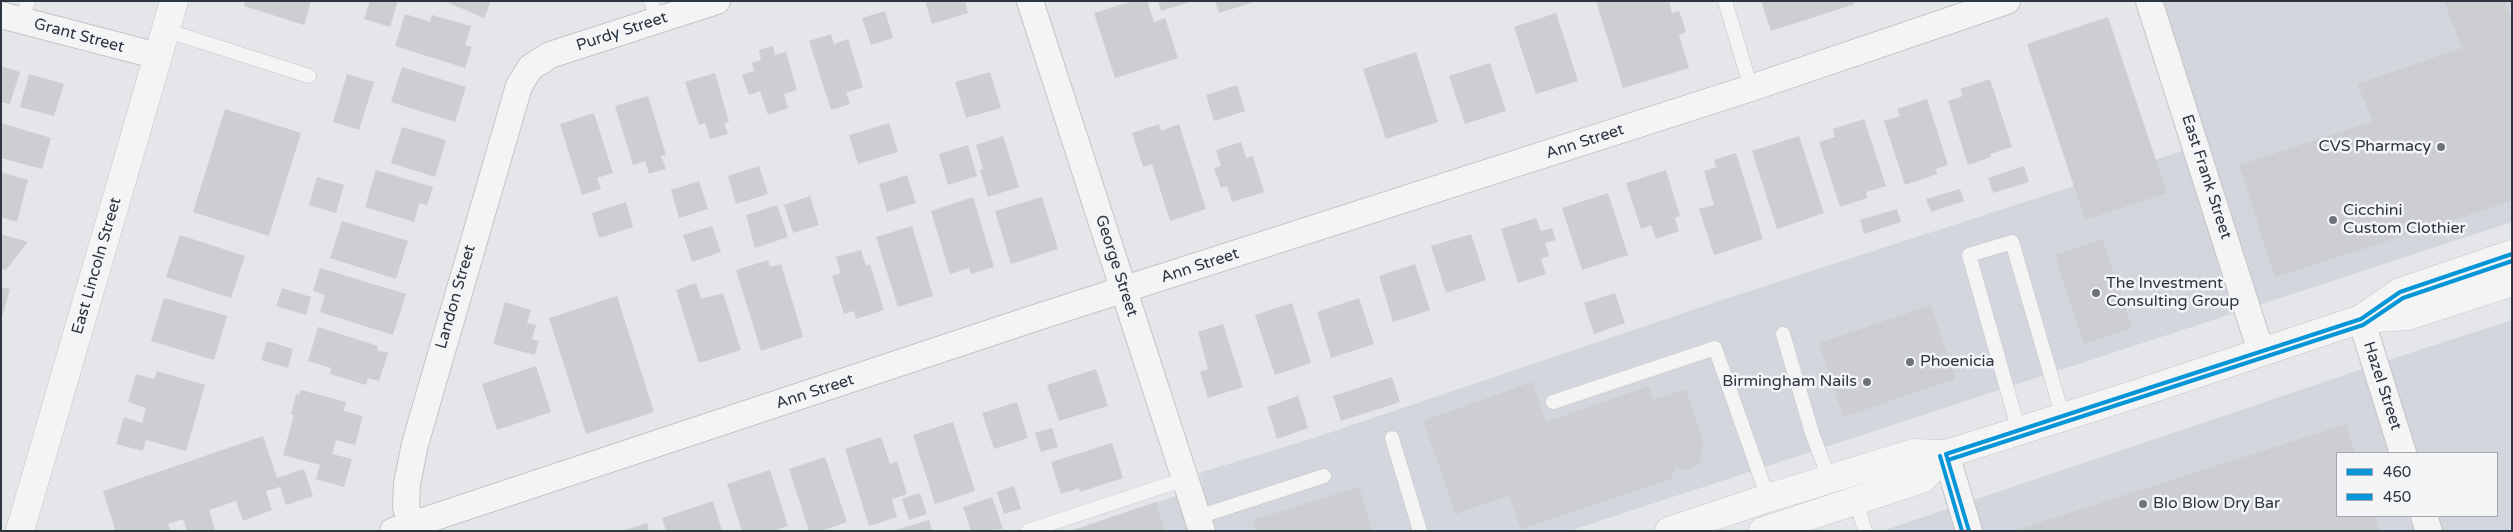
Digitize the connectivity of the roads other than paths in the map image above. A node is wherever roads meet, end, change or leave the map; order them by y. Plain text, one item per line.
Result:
1 (174, 1) edge
2 (717, 1) edge
3 (1030, 1) edge
4 (1726, 1) edge
5 (2007, 1) edge
6 (2149, 1) edge
7 (1972, 7) edge
8 (654, 11) edge
9 (17, 13) edge
10 (165, 30) junction
11 (158, 56) junction
12 (530, 68) joint
13 (310, 76) dead end
14 (1751, 88) junction
15 (2512, 254) edge
16 (2512, 282) edge
17 (1124, 290) junction
18 (2361, 319) junction
19 (1783, 334) dead end
20 (2261, 352) junction
21 (1553, 402) dead end
22 (2063, 417) junction
23 (2019, 431) junction
24 (1392, 438) dead end
25 (2404, 452) edge
26 (1946, 454) junction
27 (1324, 476) dead end
28 (1829, 478) junction
29 (1185, 479) junction
30 (1768, 498) junction
31 (1856, 500) junction
32 (2424, 517) edge
33 (1200, 524) edge
34 (406, 529) edge
35 (20, 531) edge
36 (1028, 531) edge
37 (1420, 531) edge
38 (1669, 531) edge
39 (1763, 531) edge
40 (1866, 531) edge
41 (1969, 531) edge
42 (2429, 531) edge

1 - 10 street, East Lincoln Street
2 - 8 street, Purdy Street
3 - 17 street, George Street
4 - 14 lane
5 - 7 street, Ann Street
6 - 20 street, East Frank Street
7 - 14 street, Ann Street
8 - 12 street, Purdy Street
9 - 11 street, Grant Street
10 - 11 street, East Lincoln Street
10 - 13 lane
11 - 35 street, East Lincoln Street
12 - 34 street, Landon Street
14 - 17 street, Ann Street
15 - 18 street
16 - 18 street
17 - 29 street, George Street
17 - 34 street, Ann Street
18 - 20 street
18 - 25 street, Hazel Street
19 - 28 lane
20 - 22 street
21 - 30 lane
22 - 23 street
22 - 23 lane
23 - 26 street
24 - 37 lane
26 - 28 street
26 - 31 street
26 - 41 street
27 - 33 lane
28 - 30 street
29 - 33 street, George Street
29 - 36 lane
30 - 38 street
31 - 39 street
31 - 40 lane
32 - 42 street

